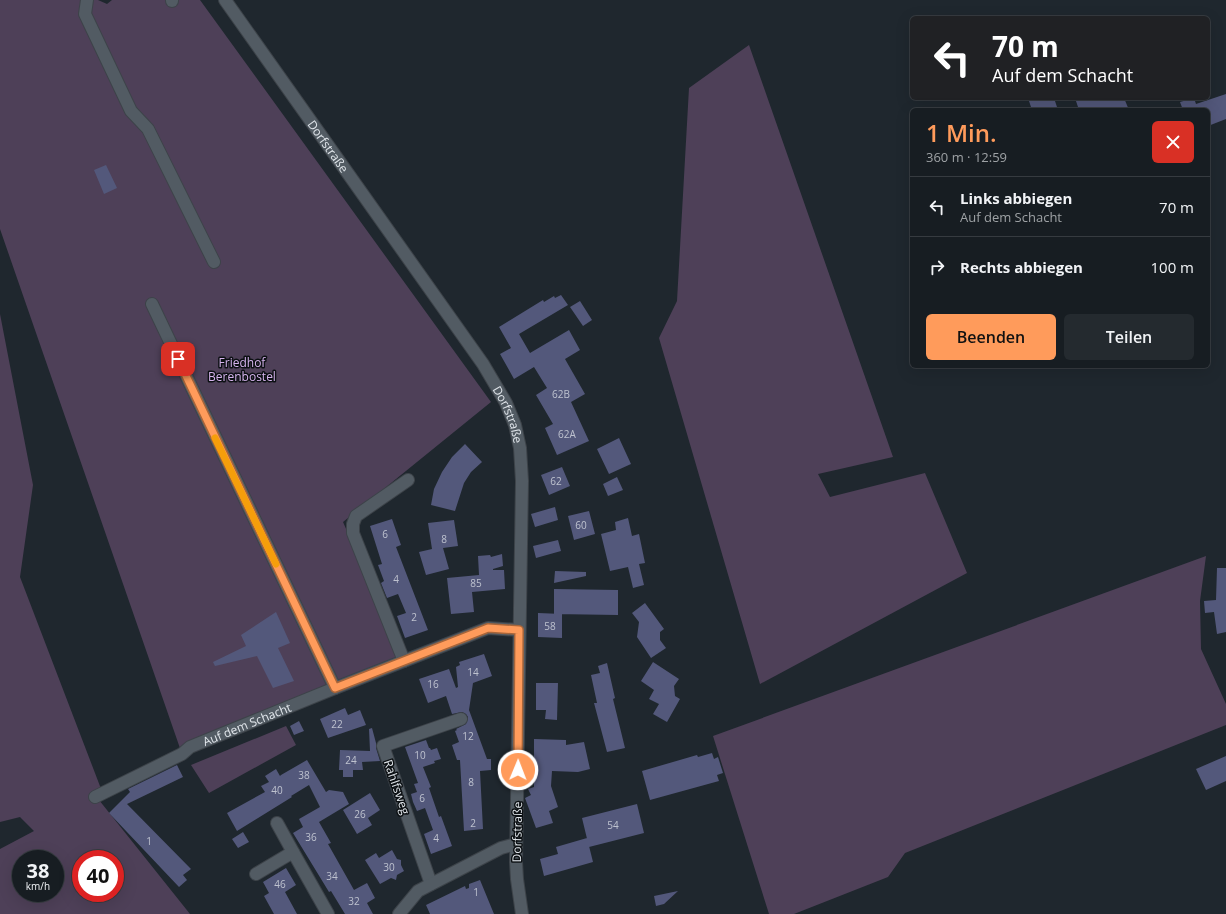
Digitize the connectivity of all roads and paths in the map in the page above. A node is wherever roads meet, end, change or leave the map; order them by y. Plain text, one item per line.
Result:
1 (86, 0) edge
2 (225, 0) edge
3 (214, 262) dead end
4 (152, 304) dead end
5 (408, 480) dead end
6 (519, 630) junction
7 (404, 661) junction
8 (335, 688) junction
9 (461, 719) dead end
10 (95, 797) dead end
11 (277, 823) dead end
12 (516, 844) junction
13 (293, 852) junction
14 (256, 874) dead end
15 (431, 884) junction
16 (328, 914) edge
17 (399, 914) edge
18 (522, 914) edge

1 - 3 street
2 - 6 street, Dorfstraße
4 - 8 street
5 - 7 street
6 - 7 street, Auf dem Schacht
6 - 12 street, Dorfstraße
7 - 8 street, Auf dem Schacht
8 - 10 street, Auf dem Schacht
9 - 15 street, Rahlfsweg
11 - 13 street
12 - 15 street
12 - 18 street, Dorfstraße
13 - 14 street
13 - 16 street
15 - 17 street

